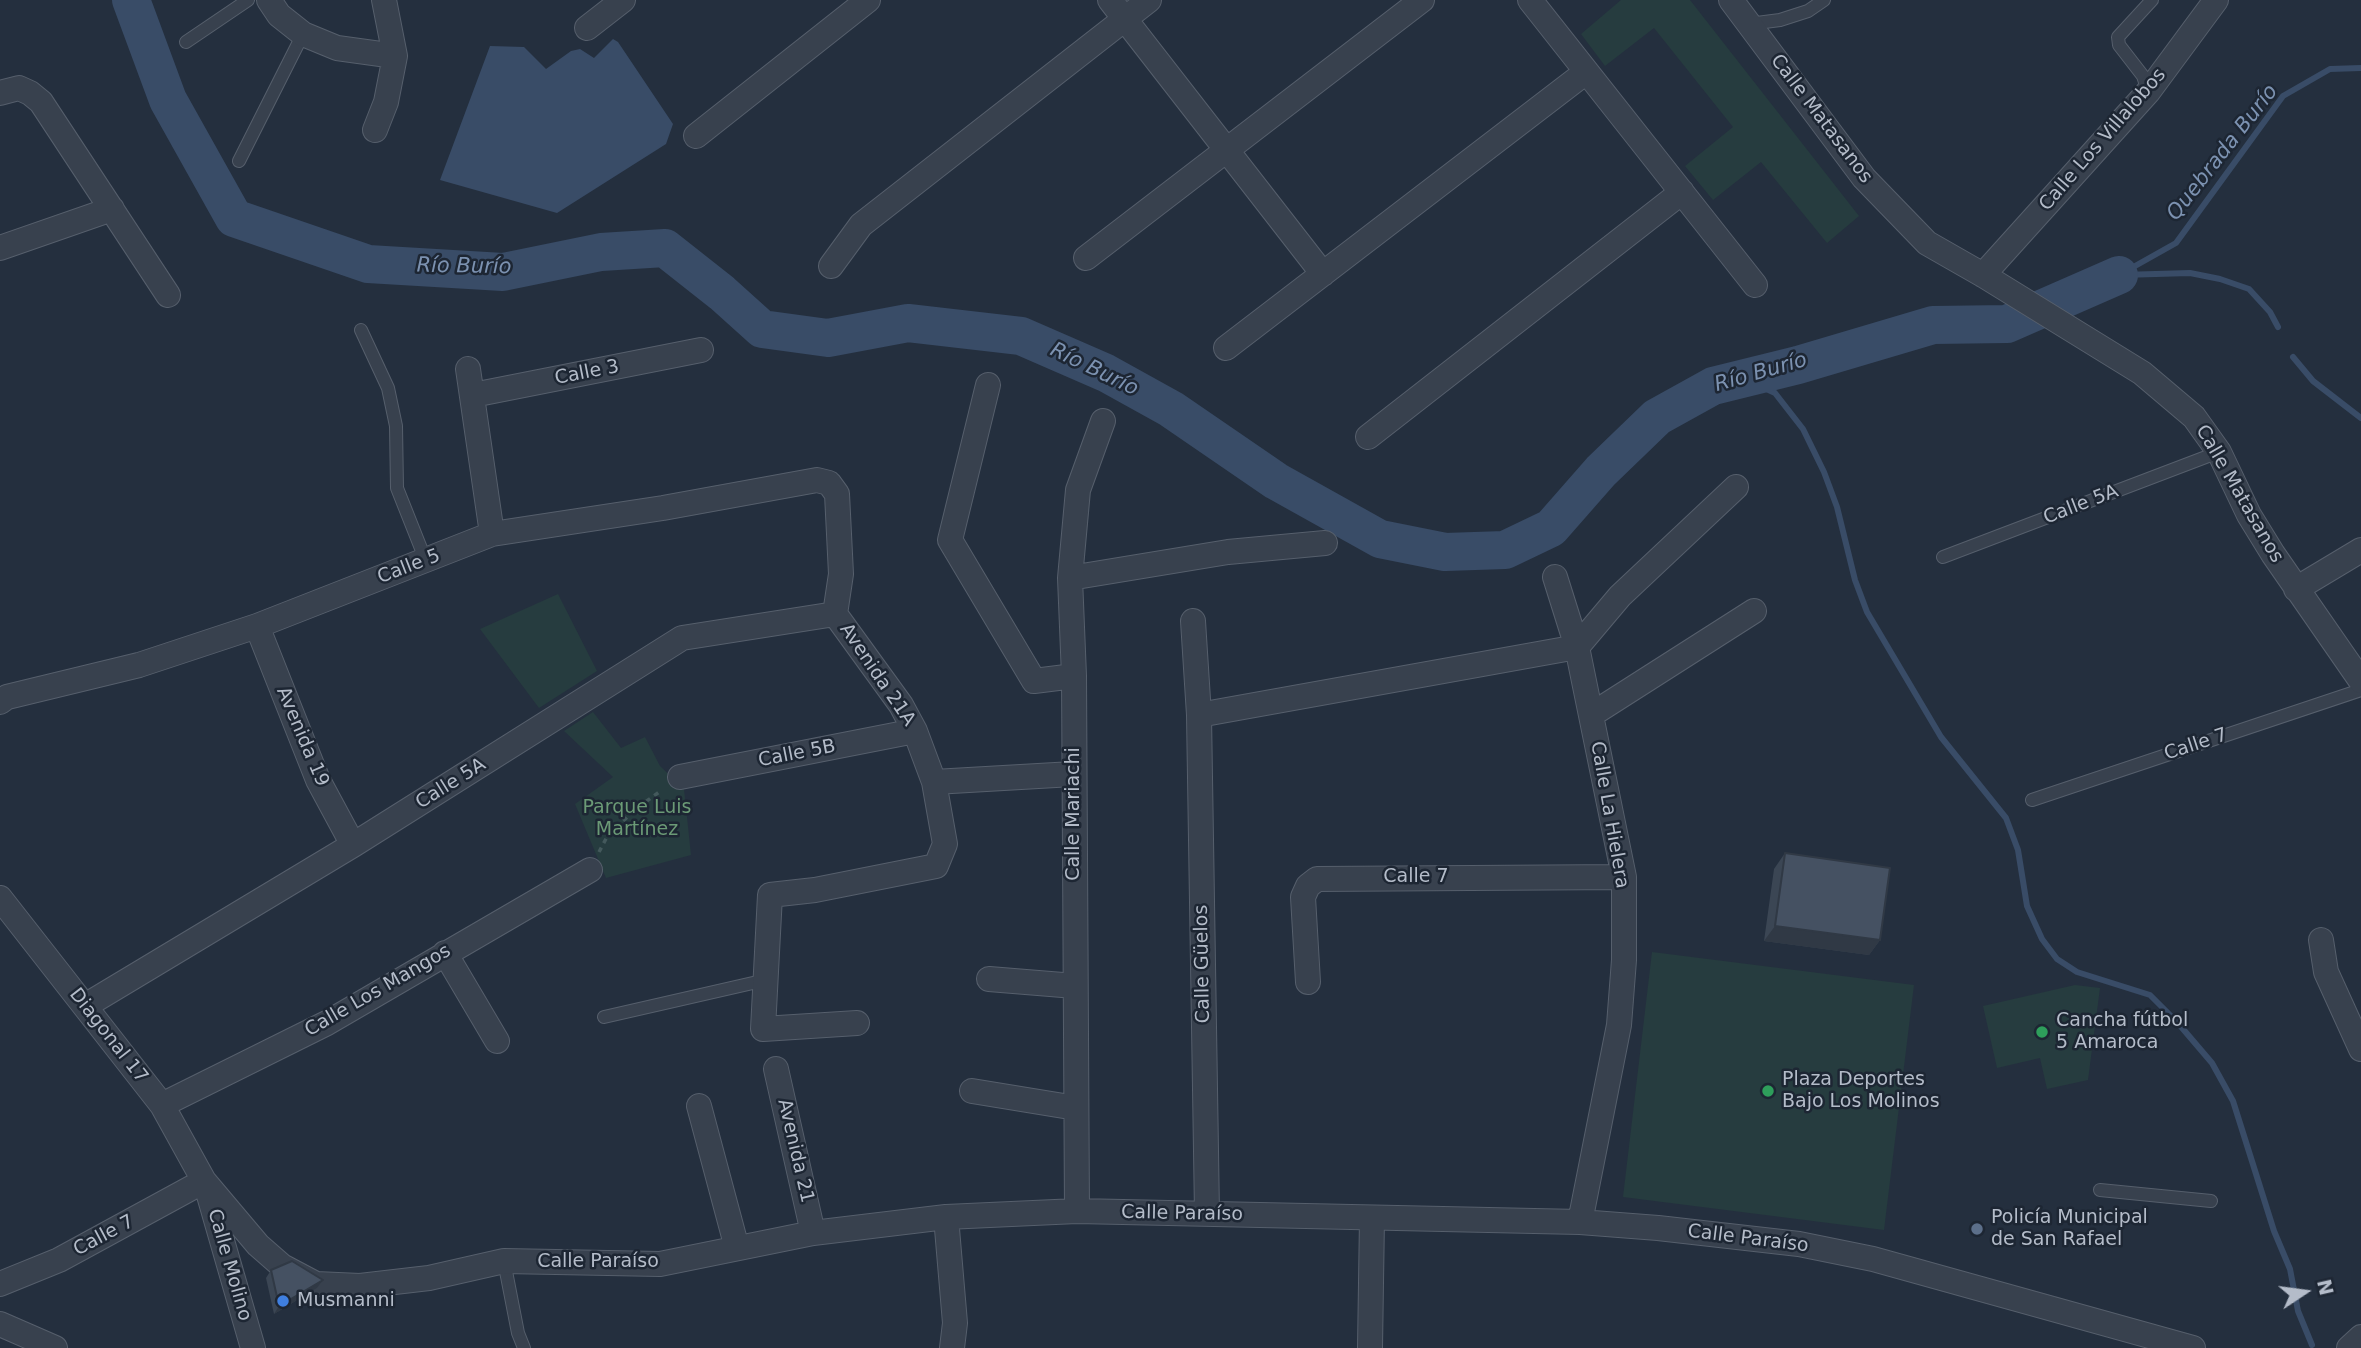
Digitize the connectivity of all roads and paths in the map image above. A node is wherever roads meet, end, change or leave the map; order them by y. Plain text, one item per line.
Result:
1 (248, 0) edge
2 (269, 0) edge
3 (384, 0) edge
4 (623, 0) edge
5 (868, 0) edge
6 (1149, 0) edge
7 (1422, 0) edge
8 (1530, 0) edge
9 (1731, 0) edge
10 (1824, 0) edge
11 (2152, 0) edge
12 (2216, 0) edge
13 (1117, 9) edge
14 (1749, 24) junction
15 (587, 28) dead end
16 (303, 34) junction
17 (186, 41) dead end
18 (395, 56) junction
19 (1586, 72) junction
20 (2148, 92) junction
21 (0, 93) edge
22 (375, 130) dead end
23 (696, 136) dead end
24 (1226, 151) junction
25 (239, 161) dead end
26 (1682, 192) junction
27 (112, 209) junction
28 (0, 248) edge
29 (1086, 258) dead end
30 (831, 265) dead end
31 (1323, 274) junction
32 (1983, 275) junction
33 (1755, 285) dead end
34 (168, 295) dead end
35 (360, 330) dead end
36 (1226, 348) dead end
37 (701, 350) dead end
38 (468, 369) dead end
39 (988, 385) dead end
40 (473, 395) junction
41 (1103, 421) dead end
42 (1368, 437) dead end
43 (2218, 452) junction
44 (829, 483) joint
45 (1736, 487) dead end
46 (492, 534) junction
47 (1325, 543) dead end
48 (2361, 550) edge
49 (1943, 557) dead end
50 (426, 561) junction
51 (1555, 577) dead end
52 (1070, 578) junction
53 (2296, 589) junction
54 (1754, 611) dead end
55 (835, 614) junction
56 (1193, 621) dead end
57 (257, 626) junction
58 (1577, 647) junction
59 (1074, 676) junction
60 (2361, 681) edge
61 (2361, 690) edge
62 (0, 702) edge
63 (1199, 715) junction
64 (1591, 715) junction
65 (915, 731) junction
66 (1073, 774) junction
67 (680, 777) joint
68 (934, 782) junction
69 (2032, 800) dead end
70 (353, 845) junction
71 (590, 870) joint
72 (1624, 877) junction
73 (0, 898) edge
74 (2320, 940) dead end
75 (445, 953) junction
76 (989, 979) dead end
77 (766, 980) junction
78 (1308, 982) dead end
79 (1075, 986) junction
80 (85, 1006) junction
81 (604, 1017) dead end
82 (857, 1023) dead end
83 (497, 1041) dead end
84 (2361, 1049) edge
85 (776, 1069) dead end
86 (972, 1091) dead end
87 (162, 1105) junction
88 (699, 1106) dead end
89 (1076, 1108) junction
90 (204, 1181) junction
91 (2100, 1190) dead end
92 (2211, 1201) dead end
93 (1077, 1211) junction
94 (1207, 1213) junction
95 (946, 1217) junction
96 (1372, 1218) junction
97 (1580, 1222) junction
98 (813, 1233) junction
99 (737, 1248) junction
100 (504, 1261) junction
101 (0, 1284) edge
102 (0, 1324) edge
103 (2361, 1337) edge
104 (55, 1348) edge
105 (253, 1348) edge
106 (524, 1348) edge
107 (952, 1348) edge
108 (1370, 1348) edge
109 (2193, 1348) edge
110 (2350, 1348) edge

1 - 17 lane
2 - 16 street
3 - 18 street
4 - 15 street
5 - 23 street
6 - 13 street
7 - 24 street
8 - 19 street
9 - 14 street, Calle Matasanos
10 - 14 lane
11 - 20 lane
12 - 20 street, Calle Los Villalobos
13 - 24 street
13 - 30 street
14 - 32 street, Calle Matasanos
16 - 18 street
16 - 25 lane
18 - 22 street
19 - 26 street
19 - 31 street
20 - 32 street, Calle Los Villalobos
21 - 27 street
24 - 29 street
24 - 31 street
26 - 33 street
26 - 42 street
27 - 28 street
27 - 34 street
31 - 36 street
32 - 43 street, Calle Matasanos
35 - 50 lane
37 - 40 street, Calle 3
38 - 40 street
39 - 59 street
40 - 46 street
41 - 52 street, Calle Mariachi
43 - 49 lane, Calle 5A
43 - 53 street, Calle Matasanos
44 - 46 street, Calle 5
44 - 55 street, Avenida 21A
45 - 58 street
46 - 50 street, Calle 5
47 - 52 street
48 - 53 street
50 - 57 street, Calle 5
51 - 58 street, Calle La Hielera
52 - 59 street, Calle Mariachi
53 - 60 street, Calle Matasanos
54 - 64 street
55 - 65 street, Avenida 21A
55 - 70 street, Calle 5A
56 - 63 street, Calle Güelos
57 - 62 street, Calle 5
57 - 70 street, Avenida 19
58 - 63 street
58 - 64 street, Calle La Hielera
59 - 66 street, Calle Mariachi
61 - 69 lane, Calle 7
63 - 94 street, Calle Güelos
64 - 72 street, Calle La Hielera
65 - 67 street, Calle 5B
65 - 68 street, Avenida 21A
66 - 68 street
66 - 79 street, Calle Mariachi
67 - 71 path
68 - 77 street, Avenida 21A
70 - 80 street, Calle 5A
71 - 75 street, Calle Los Mangos
72 - 78 street, Calle 7
72 - 97 street, Calle La Hielera
73 - 80 street, Diagonal 17
74 - 84 street
75 - 83 street
75 - 87 street, Calle Los Mangos
76 - 79 street
77 - 81 lane
77 - 82 street
79 - 89 street, Calle Mariachi
80 - 87 street, Diagonal 17
85 - 98 street, Avenida 21
86 - 89 street
87 - 90 street, Diagonal 17
88 - 99 street
89 - 93 street, Calle Mariachi
90 - 100 street, Calle Paraíso
90 - 101 street, Calle 7
90 - 105 street, Calle Molino
91 - 92 lane
93 - 94 street, Calle Paraíso
93 - 95 street, Calle Paraíso
94 - 96 street, Calle Paraíso
95 - 98 street, Calle Paraíso
95 - 107 street
96 - 97 street, Calle Paraíso
96 - 108 street
97 - 109 street, Calle Paraíso
98 - 99 street, Calle Paraíso
99 - 100 street, Calle Paraíso
100 - 106 lane
102 - 104 street
103 - 110 street

